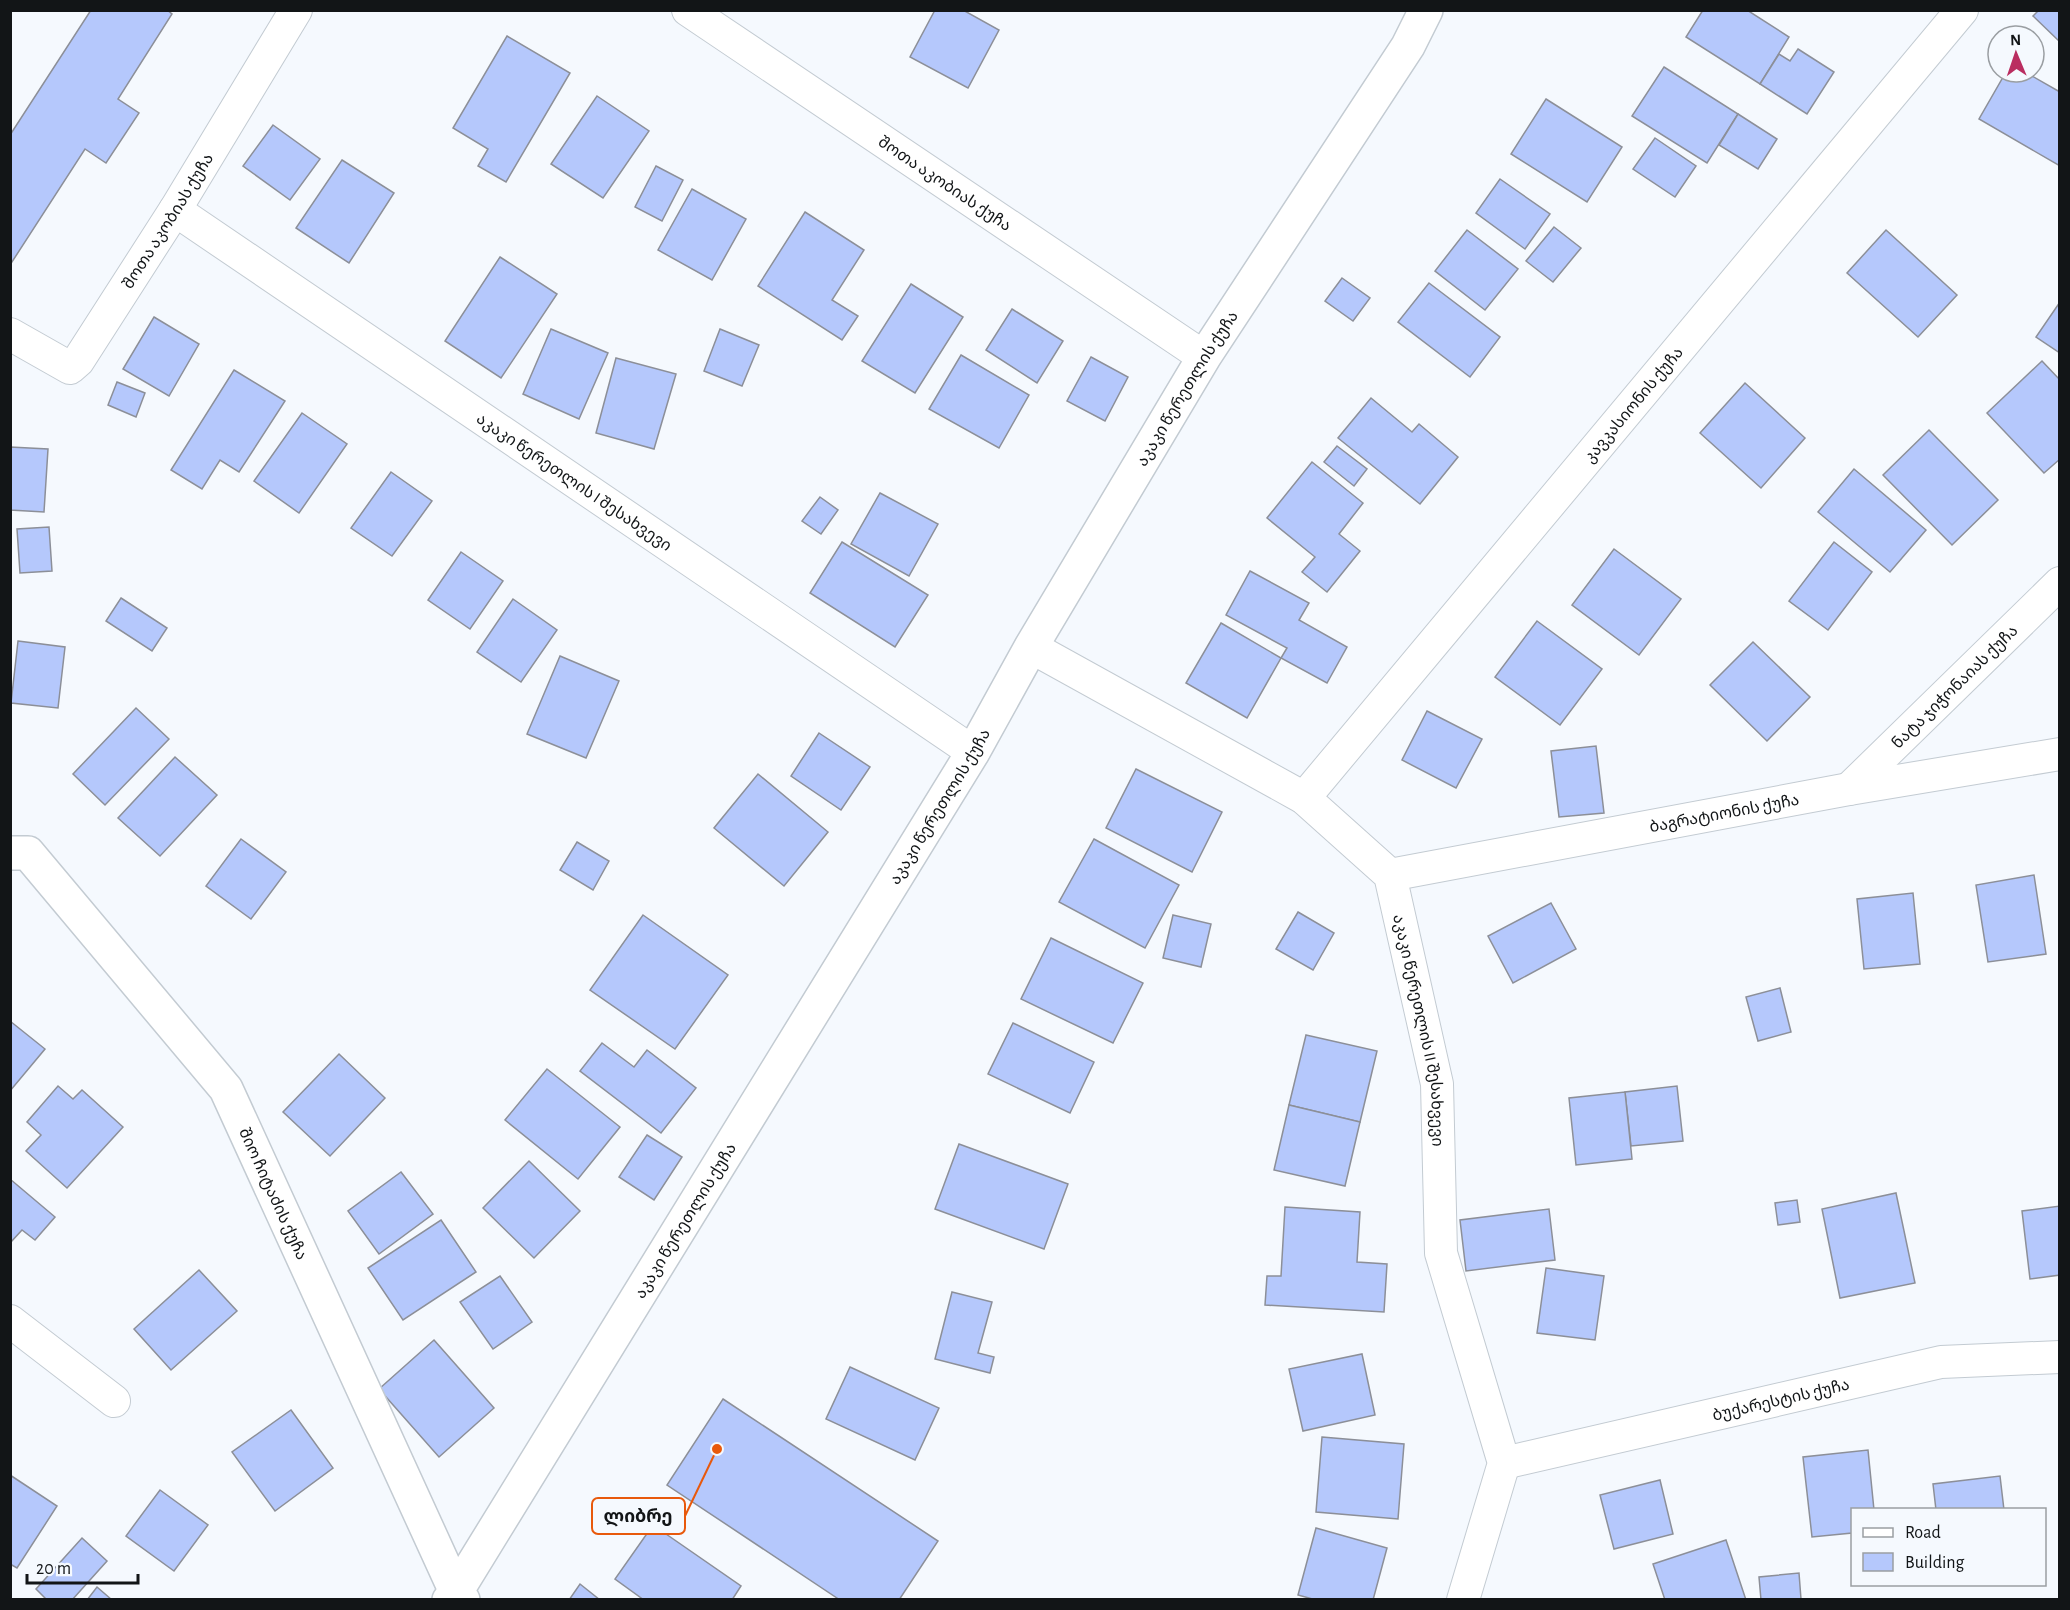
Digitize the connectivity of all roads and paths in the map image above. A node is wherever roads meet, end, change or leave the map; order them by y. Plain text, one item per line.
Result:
1 (296, 10) edge
2 (688, 10) edge
3 (1426, 10) edge
4 (1962, 10) edge
5 (175, 210) junction
6 (10, 334) edge
7 (1204, 357) junction
8 (2060, 583) edge
9 (1031, 646) junction
10 (973, 752) junction
11 (2060, 754) edge
12 (1849, 789) junction
13 (1304, 798) junction
14 (10, 853) edge
15 (1390, 875) junction
16 (10, 1321) edge
17 (2060, 1357) edge
18 (114, 1401) dead end
19 (1504, 1463) junction
20 (456, 1597) edge
21 (1463, 1599) edge

1 - 5 street, შოთა აკობიას ქუჩა
2 - 7 street, შოთა აკობიას ქუჩა
3 - 7 main road, აკაკი წერეთლის ქუჩა
4 - 13 street, კავკასიონის ქუჩა
5 - 6 street, შოთა აკობიას ქუჩა
5 - 10 street, აკაკი წერეთლის I შესახვევი
7 - 9 main road, აკაკი წერეთლის ქუჩა
8 - 12 street, ნატა ჯიჭონაიას ქუჩა
9 - 10 main road, აკაკი წერეთლის ქუჩა
9 - 13 street
10 - 20 main road, აკაკი წერეთლის ქუჩა
11 - 12 street, ბაგრატიონის ქუჩა
12 - 15 street, ბაგრატიონის ქუჩა
13 - 15 street
14 - 20 main road, შიო ჩიტაძის ქუჩა
15 - 19 street, აკაკი წერეთლის II შესახვევი
16 - 18 street
17 - 19 street, ბუქარესტის ქუჩა
19 - 21 street

